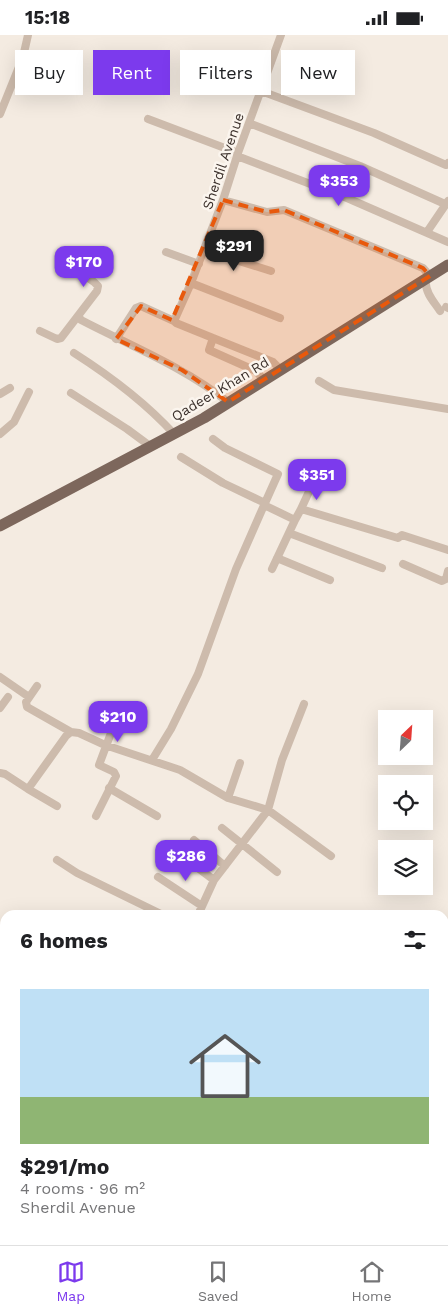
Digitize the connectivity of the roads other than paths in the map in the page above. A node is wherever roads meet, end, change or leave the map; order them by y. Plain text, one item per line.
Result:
1 (28, 35) edge
2 (281, 35) edge
3 (271, 63) edge
4 (260, 95) edge
5 (271, 95) edge
6 (0, 114) edge
7 (148, 119) dead end
8 (249, 123) junction
9 (238, 154) junction
10 (448, 163) edge
11 (223, 200) junction
12 (446, 202) edge
13 (428, 232) junction
14 (448, 242) edge
15 (204, 250) junction
16 (166, 252) dead end
17 (64, 261) dead end
18 (199, 264) junction
19 (448, 265) edge
20 (271, 271) dead end
21 (448, 271) edge
22 (428, 280) junction
23 (191, 283) junction
24 (445, 308) edge
25 (79, 317) junction
26 (280, 318) dead end
27 (174, 321) junction
28 (40, 331) dead end
29 (213, 338) junction
30 (116, 339) junction
31 (74, 353) dead end
32 (282, 370) junction
33 (264, 380) junction
34 (319, 381) dead end
35 (10, 388) dead end
36 (29, 392) dead end
37 (71, 393) dead end
38 (0, 394) edge
39 (228, 402) junction
40 (448, 409) edge
41 (0, 433) edge
42 (174, 434) junction
43 (213, 439) dead end
44 (150, 446) junction
45 (181, 457) dead end
46 (313, 483) dead end
47 (264, 504) junction
48 (301, 509) junction
49 (295, 521) junction
50 (0, 526) edge
51 (0, 531) edge
52 (289, 533) junction
53 (448, 550) edge
54 (277, 558) junction
55 (403, 564) dead end
56 (382, 568) dead end
57 (272, 569) dead end
58 (448, 571) edge
59 (330, 580) dead end
60 (0, 677) edge
61 (37, 686) dead end
62 (8, 697) dead end
63 (29, 697) junction
64 (304, 704) dead end
65 (0, 708) edge
66 (117, 717) dead end
67 (71, 732) junction
68 (105, 745) junction
69 (152, 760) junction
70 (240, 763) dead end
71 (0, 773) edge
72 (109, 788) junction
73 (28, 789) junction
74 (228, 798) junction
75 (57, 807) dead end
76 (268, 810) junction
77 (96, 816) dead end
78 (157, 816) dead end
79 (222, 828) dead end
80 (194, 839) dead end
81 (242, 843) junction
82 (330, 855) dead end
83 (57, 860) dead end
84 (190, 862) dead end
85 (225, 866) junction
86 (277, 872) dead end
87 (158, 877) dead end
88 (214, 880) junction
89 (202, 907) junction
90 (153, 910) edge
91 (200, 910) edge

1 - 6 street
2 - 3 street, Sherdil Avenue
4 - 8 street, Sherdil Avenue
5 - 10 street
7 - 9 street
8 - 9 street, Sherdil Avenue
8 - 12 street
9 - 11 street, Sherdil Avenue
9 - 13 street
11 - 15 street, Sherdil Avenue
11 - 22 street
12 - 13 street
13 - 14 street
15 - 18 street, Sherdil Avenue
15 - 20 street
16 - 18 street
17 - 25 street
18 - 23 street, Sherdil Avenue
19 - 22 main road, Qadeer Khan Rd
21 - 22 main road, Qadeer Khan Rd
22 - 24 street
22 - 32 main road, Qadeer Khan Rd
22 - 51 main road, Qadeer Khan Rd
23 - 26 street
23 - 27 street, Sherdil Avenue
25 - 28 street
25 - 30 street
27 - 29 street
27 - 30 street
29 - 32 street
29 - 33 street
30 - 39 street
31 - 42 street
32 - 33 main road, Qadeer Khan Rd
33 - 39 main road, Qadeer Khan Rd
34 - 40 street
35 - 38 street
36 - 41 street
37 - 44 street
39 - 42 main road, Qadeer Khan Rd
42 - 44 main road, Qadeer Khan Rd
43 - 47 street
44 - 50 main road, Qadeer Khan Rd
45 - 47 street
46 - 48 street
47 - 49 street
47 - 69 street
48 - 49 street
48 - 53 street
49 - 52 street
52 - 54 street
52 - 56 street
54 - 57 street
54 - 59 street
55 - 58 street
60 - 63 street
61 - 63 street
62 - 65 street
63 - 67 street
64 - 76 street
66 - 68 street
67 - 68 street
67 - 73 street
68 - 69 street
68 - 72 street
69 - 74 street
70 - 74 street
71 - 73 street
72 - 77 street
72 - 78 street
73 - 75 street
74 - 76 street
76 - 81 street
76 - 82 street
79 - 81 street
80 - 85 street
81 - 85 street
81 - 86 street
83 - 90 street
84 - 88 street
85 - 88 street
87 - 89 street
88 - 89 street
89 - 91 street

